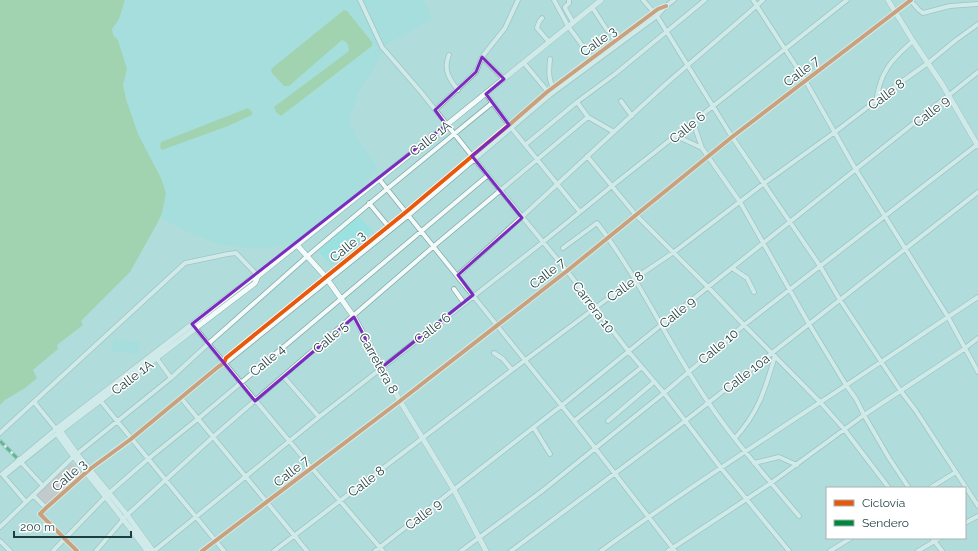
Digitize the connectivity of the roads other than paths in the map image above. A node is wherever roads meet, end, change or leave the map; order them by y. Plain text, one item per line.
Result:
1 (360, 0) edge
2 (518, 0) edge
3 (554, 0) edge
4 (569, 0) edge
5 (601, 0) edge
6 (643, 0) edge
7 (674, 0) edge
8 (705, 0) edge
9 (753, 0) edge
10 (763, 0) edge
11 (847, 0) edge
12 (888, 0) edge
13 (910, 0) edge
14 (978, 4) edge
15 (756, 6) junction
16 (592, 7) junction
17 (895, 12) junction
18 (655, 14) junction
19 (542, 18) dead end
20 (573, 22) junction
21 (978, 24) edge
22 (568, 26) junction
23 (607, 30) dead end
24 (666, 32) junction
25 (913, 41) junction
26 (549, 42) junction
27 (785, 50) junction
28 (449, 55) dead end
29 (482, 57) junction
30 (550, 59) dead end
31 (593, 60) junction
32 (524, 63) junction
33 (928, 63) junction
34 (687, 66) junction
35 (978, 72) edge
36 (504, 79) junction
37 (805, 80) junction
38 (554, 89) junction
39 (458, 90) junction
40 (549, 93) junction
41 (486, 94) junction
42 (949, 97) junction
43 (621, 101) dead end
44 (577, 102) junction
45 (876, 102) junction
46 (492, 103) junction
47 (713, 106) junction
48 (435, 110) junction
49 (632, 116) junction
50 (588, 117) junction
51 (693, 122) junction
52 (446, 125) junction
53 (510, 127) junction
54 (614, 132) junction
55 (835, 132) junction
56 (453, 134) junction
57 (676, 136) junction
58 (732, 137) junction
59 (525, 145) junction
60 (978, 145) edge
61 (702, 148) junction
62 (587, 156) junction
63 (709, 156) junction
64 (473, 158) junction
65 (537, 160) junction
66 (856, 170) junction
67 (487, 176) junction
68 (379, 179) junction
69 (557, 184) junction
70 (763, 184) junction
71 (612, 186) junction
72 (387, 188) junction
73 (500, 191) junction
74 (978, 192) edge
75 (740, 202) junction
76 (369, 203) junction
77 (580, 212) junction
78 (407, 213) junction
79 (635, 214) junction
80 (885, 217) junction
81 (522, 218) junction
82 (790, 223) junction
83 (388, 226) junction
84 (422, 231) junction
85 (608, 237) junction
86 (543, 242) junction
87 (763, 244) junction
88 (297, 245) junction
89 (434, 246) junction
90 (563, 248) dead end
91 (905, 249) junction
92 (674, 252) junction
93 (308, 256) junction
94 (820, 266) junction
95 (732, 268) junction
96 (567, 271) junction
97 (258, 276) junction
98 (458, 276) junction
99 (327, 279) junction
100 (634, 279) junction
101 (708, 287) junction
102 (454, 289) dead end
103 (790, 290) junction
104 (754, 292) dead end
105 (473, 295) junction
106 (978, 297) edge
107 (342, 298) junction
108 (840, 300) junction
109 (464, 302) junction
110 (594, 309) junction
111 (354, 316) junction
112 (948, 317) junction
113 (809, 324) junction
114 (744, 325) junction
115 (194, 326) junction
116 (496, 326) junction
117 (661, 326) junction
118 (978, 338) edge
119 (208, 344) junction
120 (964, 349) junction
121 (629, 352) junction
122 (494, 353) dead end
123 (774, 354) junction
124 (155, 356) junction
125 (524, 361) junction
126 (882, 361) junction
127 (224, 363) junction
128 (642, 367) junction
129 (381, 368) junction
130 (512, 370) junction
131 (688, 371) junction
132 (978, 372) edge
133 (284, 377) junction
134 (171, 378) junction
135 (654, 382) junction
136 (241, 383) junction
137 (846, 385) junction
138 (900, 390) junction
139 (664, 393) junction
140 (181, 398) junction
141 (99, 399) junction
142 (255, 401) junction
143 (400, 401) junction
144 (34, 402) junction
145 (820, 402) junction
146 (708, 403) junction
147 (561, 406) junction
148 (864, 415) junction
149 (319, 417) junction
150 (199, 418) junction
151 (574, 421) junction
152 (608, 421) dead end
153 (685, 421) junction
154 (117, 422) junction
155 (534, 428) junction
156 (844, 429) junction
157 (58, 430) junction
158 (0, 433) edge
159 (214, 436) junction
160 (422, 438) junction
161 (735, 438) junction
162 (131, 439) junction
163 (0, 441) edge
164 (290, 441) junction
165 (595, 448) junction
166 (744, 451) junction
167 (550, 454) dead end
168 (75, 456) junction
169 (148, 459) junction
170 (19, 461) junction
171 (754, 463) junction
172 (797, 465) junction
173 (311, 468) junction
174 (722, 468) junction
175 (88, 471) junction
176 (956, 472) junction
177 (614, 474) junction
178 (246, 477) junction
179 (165, 481) junction
180 (771, 483) junction
181 (43, 486) junction
182 (888, 487) edge
183 (908, 487) edge
184 (932, 487) edge
185 (966, 487) edge
186 (966, 487) edge
187 (454, 490) junction
188 (33, 495) junction
189 (107, 495) junction
190 (747, 498) junction
191 (340, 500) junction
192 (26, 502) junction
193 (267, 502) junction
194 (978, 506) edge
195 (46, 508) junction
196 (648, 516) junction
197 (798, 516) dead end
198 (978, 516) edge
199 (126, 517) junction
200 (196, 518) junction
201 (966, 522) edge
202 (0, 527) edge
203 (294, 536) junction
204 (478, 537) junction
205 (65, 539) junction
206 (849, 539) edge
207 (216, 540) junction
208 (934, 540) edge
209 (0, 541) edge
210 (380, 547) junction
211 (674, 550) edge
212 (10, 551) edge
213 (53, 551) edge
214 (77, 551) edge
215 (96, 551) edge
216 (147, 551) edge
217 (153, 551) edge
218 (202, 551) edge
219 (224, 551) edge
220 (274, 551) edge
221 (306, 551) edge
222 (375, 551) edge
223 (383, 551) edge
224 (461, 551) edge
225 (486, 551) edge
226 (511, 551) edge
227 (601, 551) edge
228 (668, 551) edge
229 (789, 551) edge
230 (830, 551) edge
231 (918, 551) edge
232 (942, 551) edge

1 - 48 street, Carrera 10
2 - 29 street
3 - 22 street
4 - 20 street
5 - 16 street, Calle 1A
6 - 18 street
7 - 18 street, Calle 3
8 - 24 street
9 - 15 street
10 - 15 street
11 - 27 street, Calle 6
12 - 17 street
13 - 14 street
13 - 17 street, Calle 7
15 - 27 street
15 - 34 street
16 - 20 street, Calle 1A
16 - 23 street
17 - 25 street
17 - 37 street, Calle 7
18 - 24 street
18 - 31 street, Calle 3
19 - 26 street
20 - 22 street, Calle 1A
21 - 33 street, Calle 8
22 - 26 street, Calle 1A
22 - 31 street
24 - 34 street
24 - 44 street
25 - 33 street
25 - 45 street
26 - 32 street, Calle 1A
27 - 37 street
27 - 47 street, Calle 6
28 - 39 street
29 - 36 street
29 - 39 street
30 - 38 street
31 - 38 street, Calle 3
32 - 36 street, Calle 1A
32 - 40 street
33 - 42 street
33 - 45 street, Calle 8
34 - 47 street
34 - 49 street
35 - 42 street, Calle 9
36 - 41 street, Calle 1A
37 - 55 street
37 - 58 street, Calle 7
38 - 40 street, Calle 3
39 - 48 street
40 - 53 street, Calle 3
41 - 46 street
41 - 52 street, Calle 1A
42 - 60 street
42 - 66 street, Calle 9
43 - 49 street
44 - 50 street
44 - 59 street
45 - 55 street, Calle 8
46 - 53 street
46 - 56 street
47 - 51 street, Calle 6
47 - 58 street
48 - 52 street, Carrera 10
49 - 54 street
50 - 54 street
50 - 65 street, Calle 5
51 - 57 street, Calle 6
51 - 61 street
52 - 56 street, Carrera 10
52 - 68 street, Calle 1A
53 - 59 street
53 - 64 street, Calle 3
54 - 62 street
55 - 66 street
55 - 70 street, Calle 8
56 - 64 street, Carrera 10
56 - 72 street
57 - 61 street
57 - 71 street, Calle 6
58 - 63 street, Calle 7
58 - 70 street
59 - 65 street
60 - 80 street, Calle 10
61 - 63 street
62 - 69 street
62 - 71 street
63 - 75 street
63 - 79 street, Calle 7
64 - 67 street, Carrera 10
64 - 78 street, Calle 3
65 - 69 street
65 - 73 street, Calle 5
66 - 80 street
66 - 82 street, Calle 9
67 - 73 street, Carrera 10
67 - 84 street, Calle 4
68 - 72 street
68 - 88 street, Calle 1A
69 - 77 street
69 - 81 street
70 - 75 street, Calle 8
70 - 82 street
71 - 77 street, Calle 6
71 - 79 street
72 - 76 street
72 - 78 street
73 - 81 street, Carrera 10
73 - 89 street, Calle 5
74 - 91 street, Calle 10a
75 - 87 street
75 - 92 street, Calle 8
76 - 83 street
76 - 93 street
77 - 86 street, Calle 6
78 - 83 street, Calle 3
78 - 84 street
78 - 99 street, Calle 3
79 - 85 street, Calle 7
79 - 92 street
80 - 91 street
80 - 94 street, Calle 10
81 - 86 street, Carrera 10
81 - 98 street
82 - 87 street, Calle 9
82 - 94 street
83 - 99 street, Calle 3
84 - 89 street
84 - 107 street, Calle 4
85 - 90 street
85 - 96 street, Calle 7
85 - 100 street
86 - 96 street, Carrera 10
86 - 105 street, Calle 6
87 - 95 street, Calle 9
87 - 103 street
88 - 93 street, Carretera 8
88 - 97 street, Calle 1A
89 - 98 street
89 - 111 street, Calle 5
91 - 108 street, Calle 10a
91 - 112 street
92 - 100 street, Calle 8
92 - 101 street
93 - 99 street, Carretera 8
93 - 119 street
94 - 103 street, Calle 10
94 - 108 street
95 - 101 street, Calle 9
95 - 104 street
96 - 110 street, Carrera 10
96 - 116 street, Calle 7
97 - 115 street, Calle 1A
97 - 144 street
98 - 105 street
99 - 107 street, Carretera 8
99 - 127 street, Calle 3
100 - 110 street, Calle 8
100 - 117 street
101 - 114 street
101 - 117 street, Calle 9
102 - 109 street
103 - 113 street
103 - 114 street, Calle 10
105 - 109 street, Calle 6
105 - 116 street
106 - 112 street
107 - 111 street, Carretera 8
107 - 136 street, Calle 4
108 - 113 street, Calle 10a
108 - 126 street
109 - 129 street, Calle 6
110 - 121 street, Carrera 10
110 - 125 street, Calle 8
111 - 129 street, Carretera 8
111 - 133 street, Calle 5
112 - 120 street
112 - 126 street
113 - 123 street, Calle 10a
113 - 137 street
114 - 123 street
114 - 131 street, Calle 10
115 - 119 street
115 - 124 street, Calle 1A
116 - 125 street
116 - 143 street, Calle 7
117 - 121 street, Calle 9
117 - 131 street
118 - 120 street
119 - 127 street
119 - 134 street
120 - 132 street
120 - 138 street
121 - 128 street, Carrera 10
121 - 147 street, Calle 9
122 - 130 street
123 - 145 street
123 - 146 street, Calle 10a
123 - 161 street
124 - 134 street
124 - 141 street, Calle 1A
125 - 130 street, Calle 8
125 - 147 street
126 - 137 street
126 - 138 street
127 - 136 street
127 - 140 street, Calle 3
128 - 135 street, Carrera 10
128 - 151 street
129 - 143 street, Carretera 8
129 - 149 street, Calle 6
130 - 160 street, Calle 8
131 - 139 street, Calle 10
131 - 146 street
133 - 142 street, Calle 5
133 - 149 street
134 - 154 street
135 - 139 street, Carrera 10
135 - 152 street
136 - 142 street
136 - 150 street, Calle 4
137 - 145 street
137 - 148 street
138 - 148 street
138 - 176 street
139 - 153 street, Carrera 10
139 - 165 street, Calle 10
140 - 150 street
140 - 162 street, Calle 3
141 - 154 street
141 - 157 street, Calle 1A
142 - 159 street, Calle 5
142 - 164 street
143 - 160 street, Carretera 8
143 - 173 street, Calle 7
144 - 157 street
144 - 158 street
145 - 156 street
145 - 166 street
146 - 153 street, Calle 10a
146 - 161 street
147 - 151 street
147 - 155 street, Calle 9
148 - 156 street
148 - 183 street
149 - 164 street, Calle 6
150 - 159 street
150 - 169 street, Calle 4
151 - 165 street
153 - 174 street, Carrera 10
153 - 177 street, Calle 10a
154 - 162 street
154 - 168 street
155 - 167 street
155 - 187 street, Calle 9
156 - 172 street
156 - 182 street
157 - 168 street
157 - 170 street, Calle 1A
159 - 178 street
159 - 179 street, Calle 5
160 - 187 street, Carretera 8
160 - 191 street, Calle 8
161 - 166 street
162 - 169 street
162 - 175 street, Calle 3
163 - 170 street
164 - 173 street
164 - 178 street, Calle 6
165 - 177 street
165 - 204 street, Calle 10
166 - 171 street
166 - 174 street
168 - 175 street
168 - 181 street
169 - 179 street
169 - 189 street, Calle 4
170 - 181 street
170 - 192 street, Calle 1A
171 - 172 street
171 - 180 street
172 - 180 street
173 - 191 street
173 - 193 street, Calle 7
174 - 190 street, Carrera 10
174 - 196 street
175 - 189 street
175 - 195 street, Calle 3
176 - 184 street
176 - 185 street
177 - 196 street
177 - 226 street, Calle 10a
178 - 193 street
178 - 200 street, Calle 6
179 - 199 street, Calle 5
179 - 200 street
180 - 190 street
180 - 197 street
181 - 188 street
186 - 194 street
187 - 204 street, Carretera 8
187 - 210 street, Calle 9
188 - 192 street
188 - 195 street
189 - 199 street
189 - 205 street, Calle 4
190 - 211 street
190 - 229 street, Carrera 10
191 - 203 street, Calle 8
191 - 210 street
192 - 202 street
193 - 203 street
193 - 207 street, Calle 7
195 - 205 street
196 - 211 street
196 - 227 street
198 - 201 street
199 - 215 street, Calle 5
199 - 216 street
199 - 217 street
200 - 207 street
200 - 217 street, Calle 6
203 - 220 street, Calle 8
203 - 221 street
204 - 224 street, Calle 10
204 - 225 street, Carretera 8
205 - 213 street, Calle 4
205 - 214 street
206 - 230 street
207 - 218 street, Calle 7
207 - 219 street
208 - 231 street
208 - 232 street
209 - 212 street
210 - 222 street, Calle 9
210 - 223 street
211 - 228 street

